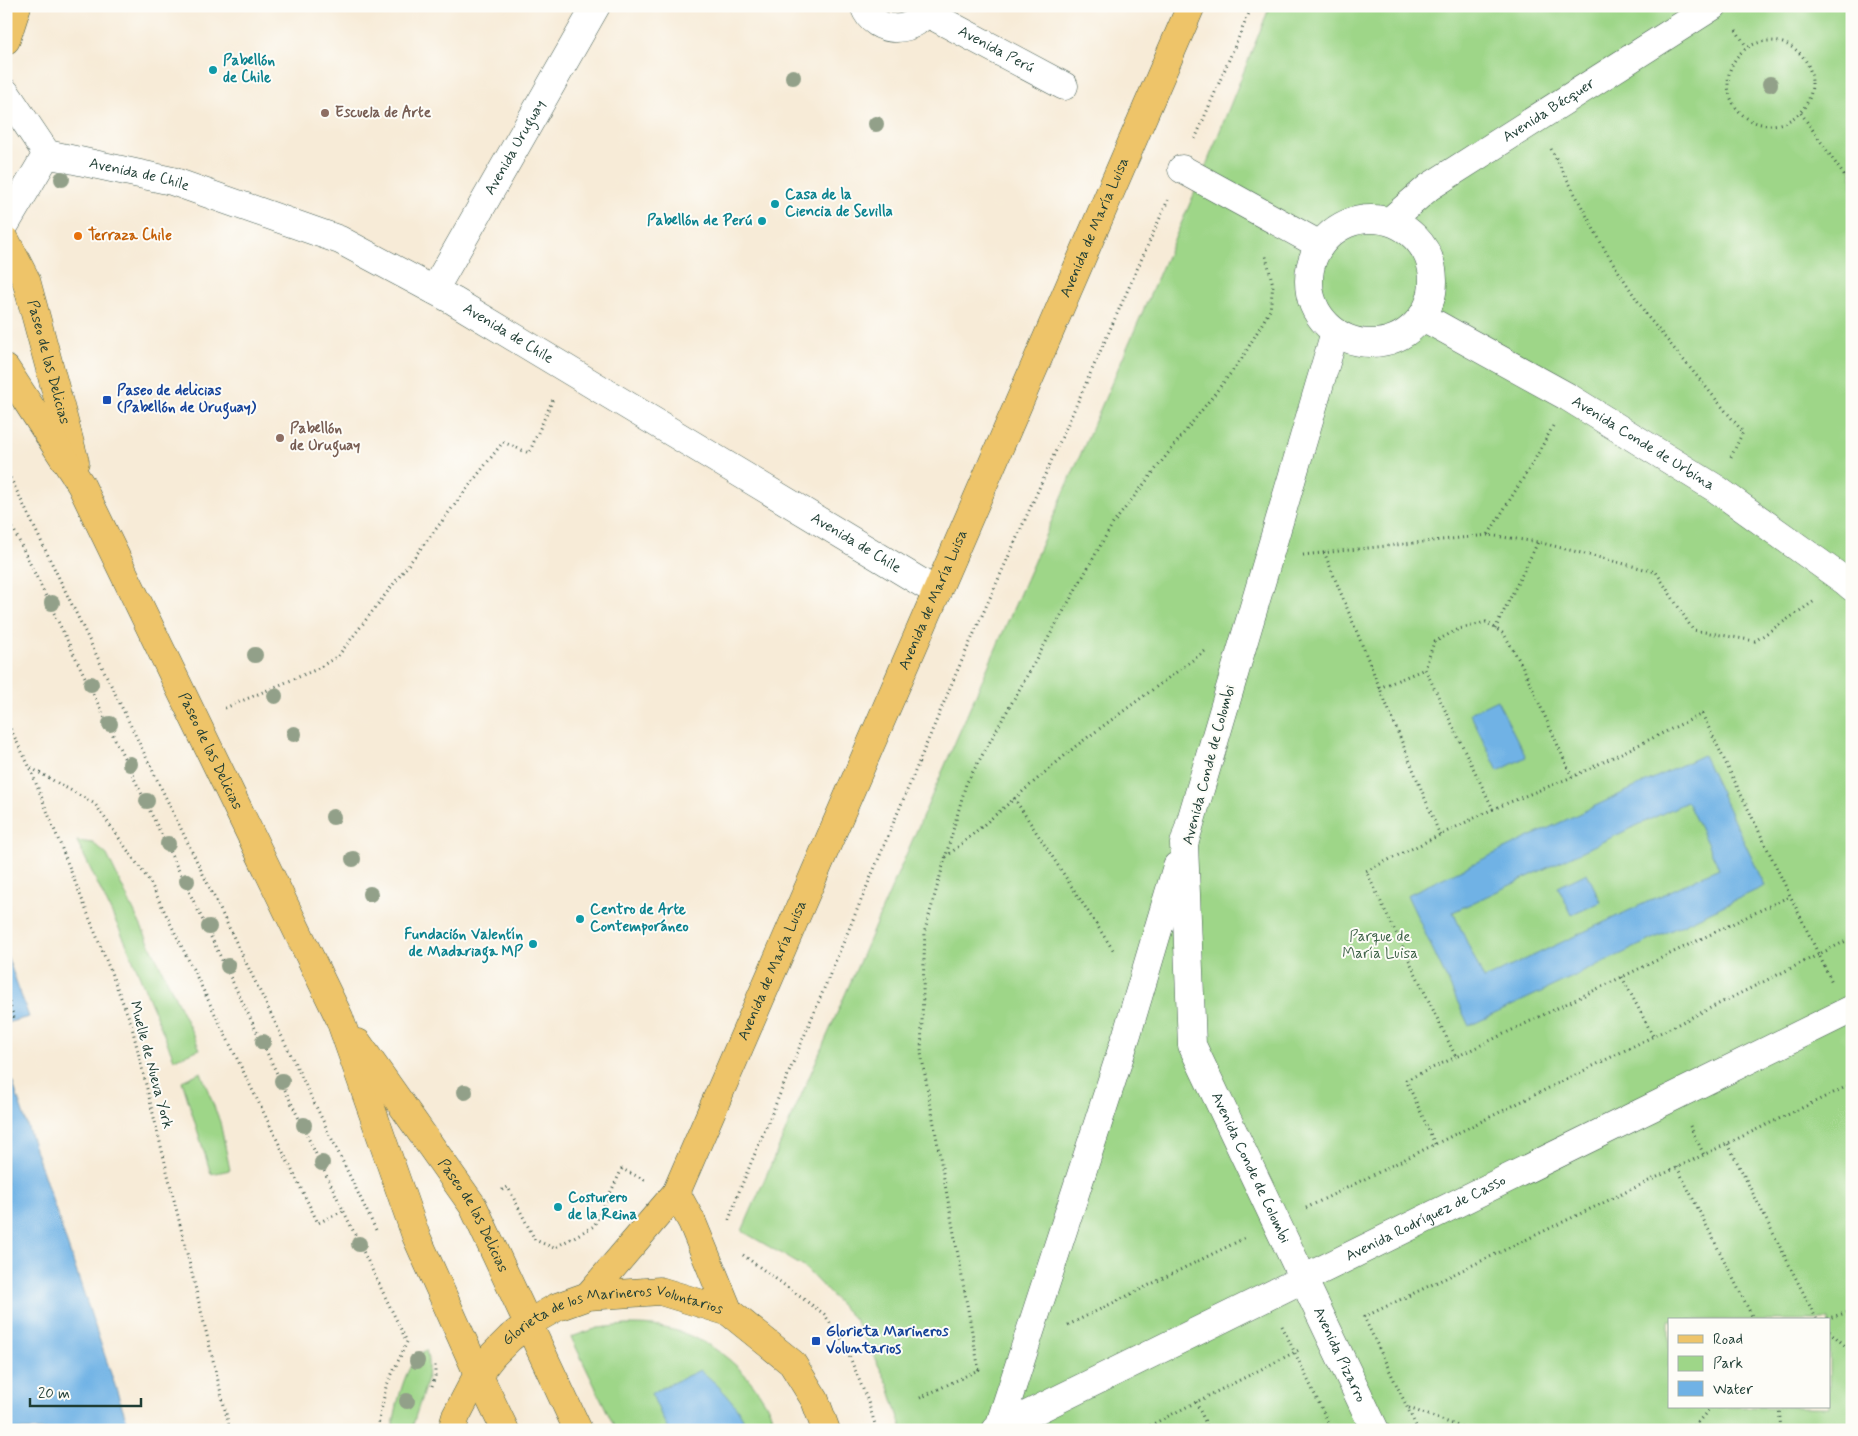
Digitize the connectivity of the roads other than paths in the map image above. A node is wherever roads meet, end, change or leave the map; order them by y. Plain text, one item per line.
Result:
1 (17, 6) edge
2 (596, 6) edge
3 (864, 6) edge
4 (1190, 6) edge
5 (1713, 6) edge
6 (928, 10) edge
7 (6, 40) edge
8 (1064, 86) dead end
9 (6, 93) edge
10 (47, 154) junction
11 (1182, 169) road end
12 (1390, 221) junction
13 (6, 223) edge
14 (6, 241) edge
15 (1320, 246) junction
16 (434, 290) junction
17 (1423, 317) junction
18 (1335, 332) junction
19 (6, 369) edge
20 (81, 485) junction
21 (1849, 584) edge
22 (937, 592) junction
23 (1184, 844) junction
24 (1849, 1010) edge
25 (339, 1017) junction
26 (676, 1193) junction
27 (1302, 1278) junction
28 (588, 1296) junction
29 (728, 1312) junction
30 (529, 1323) junction
31 (478, 1374) junction
32 (994, 1429) edge
33 (452, 1430) edge
34 (505, 1430) edge
35 (578, 1430) edge
36 (826, 1430) edge
37 (1375, 1430) edge

1 - 7 main road
2 - 16 street, Avenida Uruguay
3 - 6 street, Avenida Perú
4 - 22 main road, Avenida de María Luisa
5 - 12 street, Avenida Bécquer
6 - 8 street, Avenida Perú
9 - 10 street
10 - 13 street
10 - 16 street, Avenida de Chile
11 - 15 street
12 - 15 street
12 - 17 street
14 - 20 main road, Paseo de las Delicias
15 - 18 street
16 - 22 street, Avenida de Chile
17 - 18 street
17 - 21 street, Avenida Conde de Urbina
18 - 23 street, Avenida Conde de Colombi
19 - 20 main road, Paseo de las Delicias
20 - 25 main road, Paseo de las Delicias
22 - 26 main road, Avenida de María Luisa
23 - 27 street, Avenida Conde de Colombi
23 - 32 street
24 - 27 street, Avenida Rodríguez de Casso
25 - 30 main road, Paseo de las Delicias
25 - 31 main road, Paseo de las Delicias
26 - 28 main road, Avenida de María Luisa
26 - 29 main road
27 - 32 street, Avenida Rodríguez de Casso
27 - 37 street, Avenida Pizarro
28 - 29 main road, Glorieta de los Marineros Voluntarios
28 - 30 main road, Glorieta de los Marineros Voluntarios
29 - 36 main road, Glorieta de los Marineros Voluntarios
30 - 31 main road, Glorieta de los Marineros Voluntarios
30 - 35 main road, Paseo de las Delicias
31 - 33 main road, Glorieta de los Marineros Voluntarios
31 - 34 main road, Paseo de las Delicias

